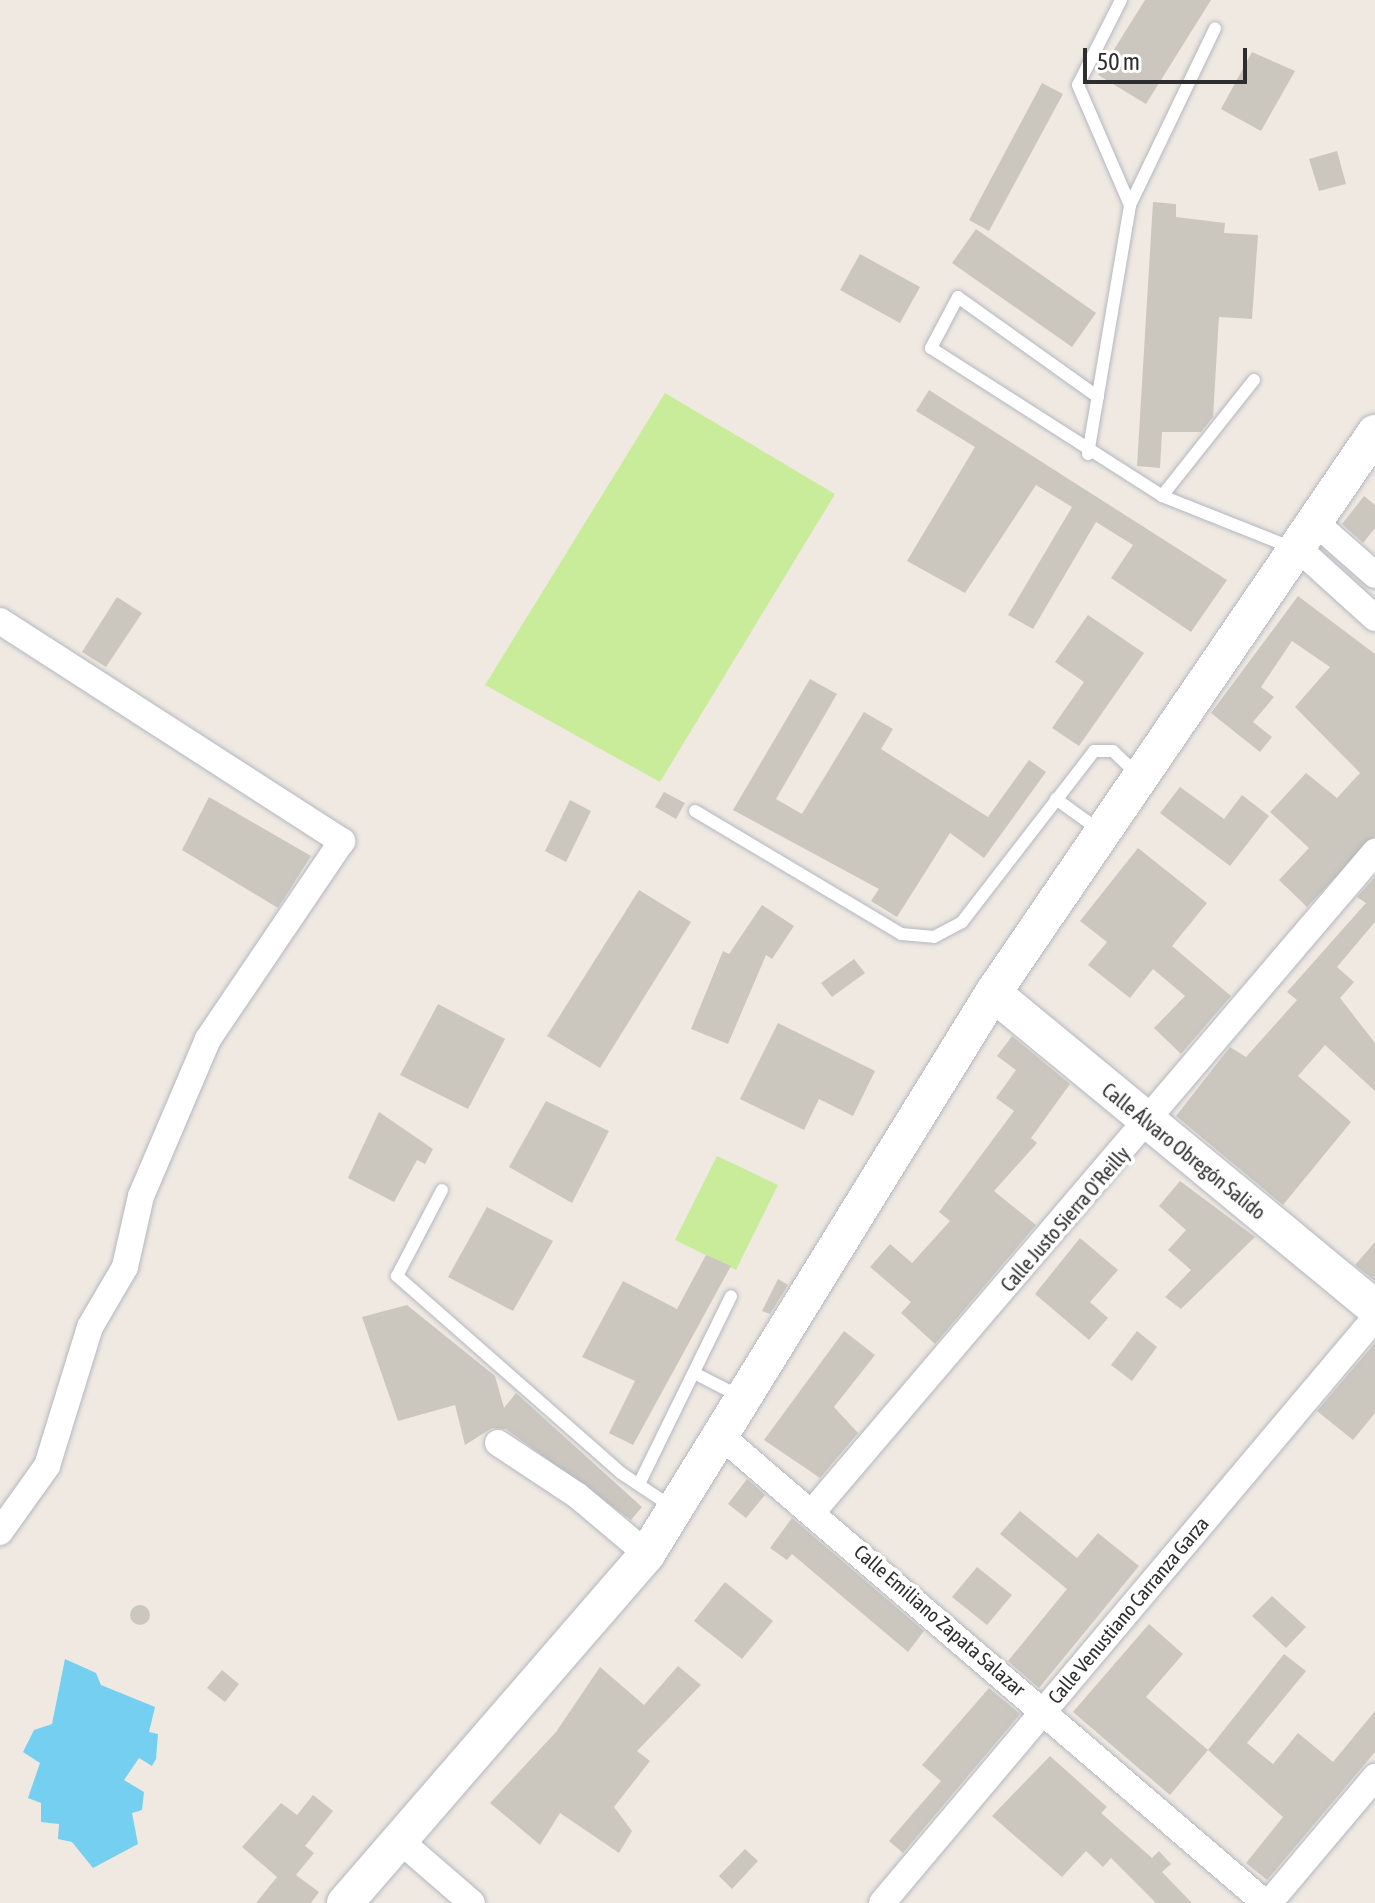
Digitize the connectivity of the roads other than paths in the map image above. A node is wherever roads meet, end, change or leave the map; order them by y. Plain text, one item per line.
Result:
1 (1121, 0) edge
2 (1215, 28) dead end
3 (1130, 205) junction
4 (1254, 380) dead end
5 (1098, 397) junction
6 (1375, 433) edge
7 (1088, 454) junction
8 (1162, 496) junction
9 (1308, 537) junction
10 (1375, 575) edge
11 (1375, 618) edge
12 (0, 621) edge
13 (1144, 780) junction
14 (1056, 799) junction
15 (695, 811) dead end
16 (1103, 833) junction
17 (1375, 852) edge
18 (993, 993) junction
19 (1148, 1122) junction
20 (442, 1190) dead end
21 (731, 1296) dead end
22 (1375, 1308) edge
23 (1375, 1318) edge
24 (698, 1375) junction
25 (744, 1398) junction
26 (721, 1436) junction
27 (498, 1443) dead end
28 (639, 1484) junction
29 (814, 1510) junction
30 (677, 1511) junction
31 (0, 1532) edge
32 (647, 1554) junction
33 (1043, 1710) junction
34 (1375, 1777) edge
35 (397, 1838) junction
36 (345, 1903) edge
37 (472, 1903) edge
38 (882, 1903) edge
39 (1267, 1903) edge

1 - 3 lane
2 - 3 lane
3 - 5 lane
4 - 8 lane
5 - 7 lane
5 - 7 lane
6 - 9 street
7 - 8 lane
8 - 9 lane
9 - 10 street
9 - 11 street
9 - 13 street
12 - 31 street
13 - 14 lane
13 - 16 street
14 - 15 lane
14 - 16 lane
16 - 18 street
17 - 19 street, Calle Justo Sierra O'Reilly
18 - 19 street, Calle Álvaro Obregón Salido
18 - 25 street
19 - 22 street, Calle Álvaro Obregón Salido
19 - 29 street, Calle Justo Sierra O'Reilly
20 - 28 lane
21 - 24 lane
23 - 33 street, Calle Venustiano Carranza Garza
24 - 25 lane
24 - 28 lane
25 - 26 street
26 - 29 street, Calle Emiliano Zapata Salazar
26 - 30 street
27 - 32 street
28 - 30 lane
29 - 33 street, Calle Emiliano Zapata Salazar
30 - 32 street
32 - 35 street
33 - 38 street, Calle Venustiano Carranza Garza
33 - 39 street, Calle Emiliano Zapata Salazar
34 - 39 street
35 - 36 street
35 - 37 street

